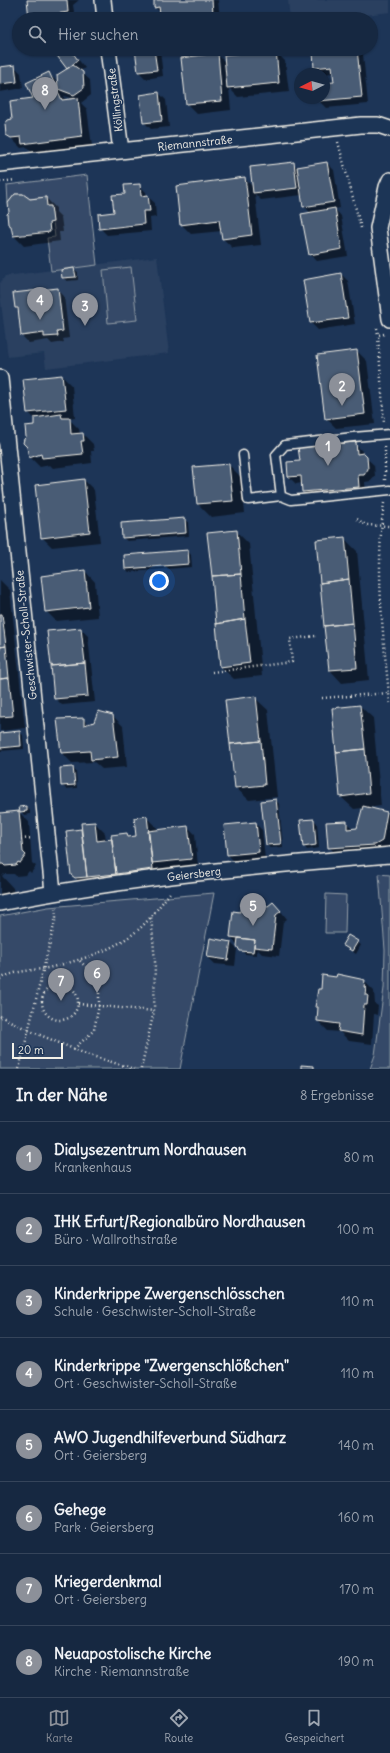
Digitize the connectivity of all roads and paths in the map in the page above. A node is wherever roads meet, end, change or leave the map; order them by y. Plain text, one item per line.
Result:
1 (103, 0) edge
2 (104, 12) edge
3 (109, 56) edge
4 (336, 127) junction
5 (390, 129) edge
6 (121, 151) junction
7 (0, 164) edge
8 (390, 180) edge
9 (363, 234) dead end
10 (390, 319) edge
11 (377, 327) dead end
12 (390, 333) edge
13 (378, 335) junction
14 (0, 378) edge
15 (387, 434) edge
16 (243, 455) dead end
17 (387, 490) edge
18 (281, 496) junction
19 (357, 519) dead end
20 (381, 526) junction
21 (390, 526) edge
22 (316, 636) dead end
23 (212, 672) dead end
24 (389, 693) junction
25 (322, 698) dead end
26 (390, 704) edge
27 (390, 823) edge
28 (390, 833) edge
29 (34, 838) dead end
30 (21, 839) dead end
31 (390, 855) edge
32 (184, 875) junction
33 (53, 892) junction
34 (0, 903) edge
35 (151, 916) junction
36 (79, 960) junction
37 (42, 969) junction
38 (0, 979) edge
39 (78, 1004) junction
40 (98, 1005) junction
41 (154, 1011) junction
42 (0, 1016) edge
43 (28, 1030) junction
44 (74, 1048) junction
45 (19, 1069) edge
46 (134, 1069) edge
47 (141, 1069) edge

1 - 2 street
3 - 6 street, Köllingstraße
4 - 5 street, Riemannstraße
4 - 6 street, Riemannstraße
4 - 9 path
6 - 7 street, Riemannstraße
8 - 10 street
11 - 13 path
12 - 13 path
13 - 15 path
14 - 33 street, Geschwister-Scholl-Straße
15 - 17 path
15 - 18 lane
16 - 18 lane
17 - 18 lane
17 - 20 path
19 - 20 path
20 - 21 path
20 - 24 path
22 - 23 path
24 - 25 path
24 - 26 path
27 - 28 path
29 - 30 path
31 - 32 street, Geiersberg
32 - 33 street, Geiersberg
32 - 35 path
33 - 34 street, Geiersberg
33 - 37 path
35 - 36 path
35 - 41 path
36 - 37 path
36 - 40 path
37 - 38 path
37 - 43 path
39 - 39 path
39 - 40 path
40 - 41 path
40 - 44 path
41 - 47 path
42 - 43 path
43 - 44 path
43 - 45 path
44 - 46 path

